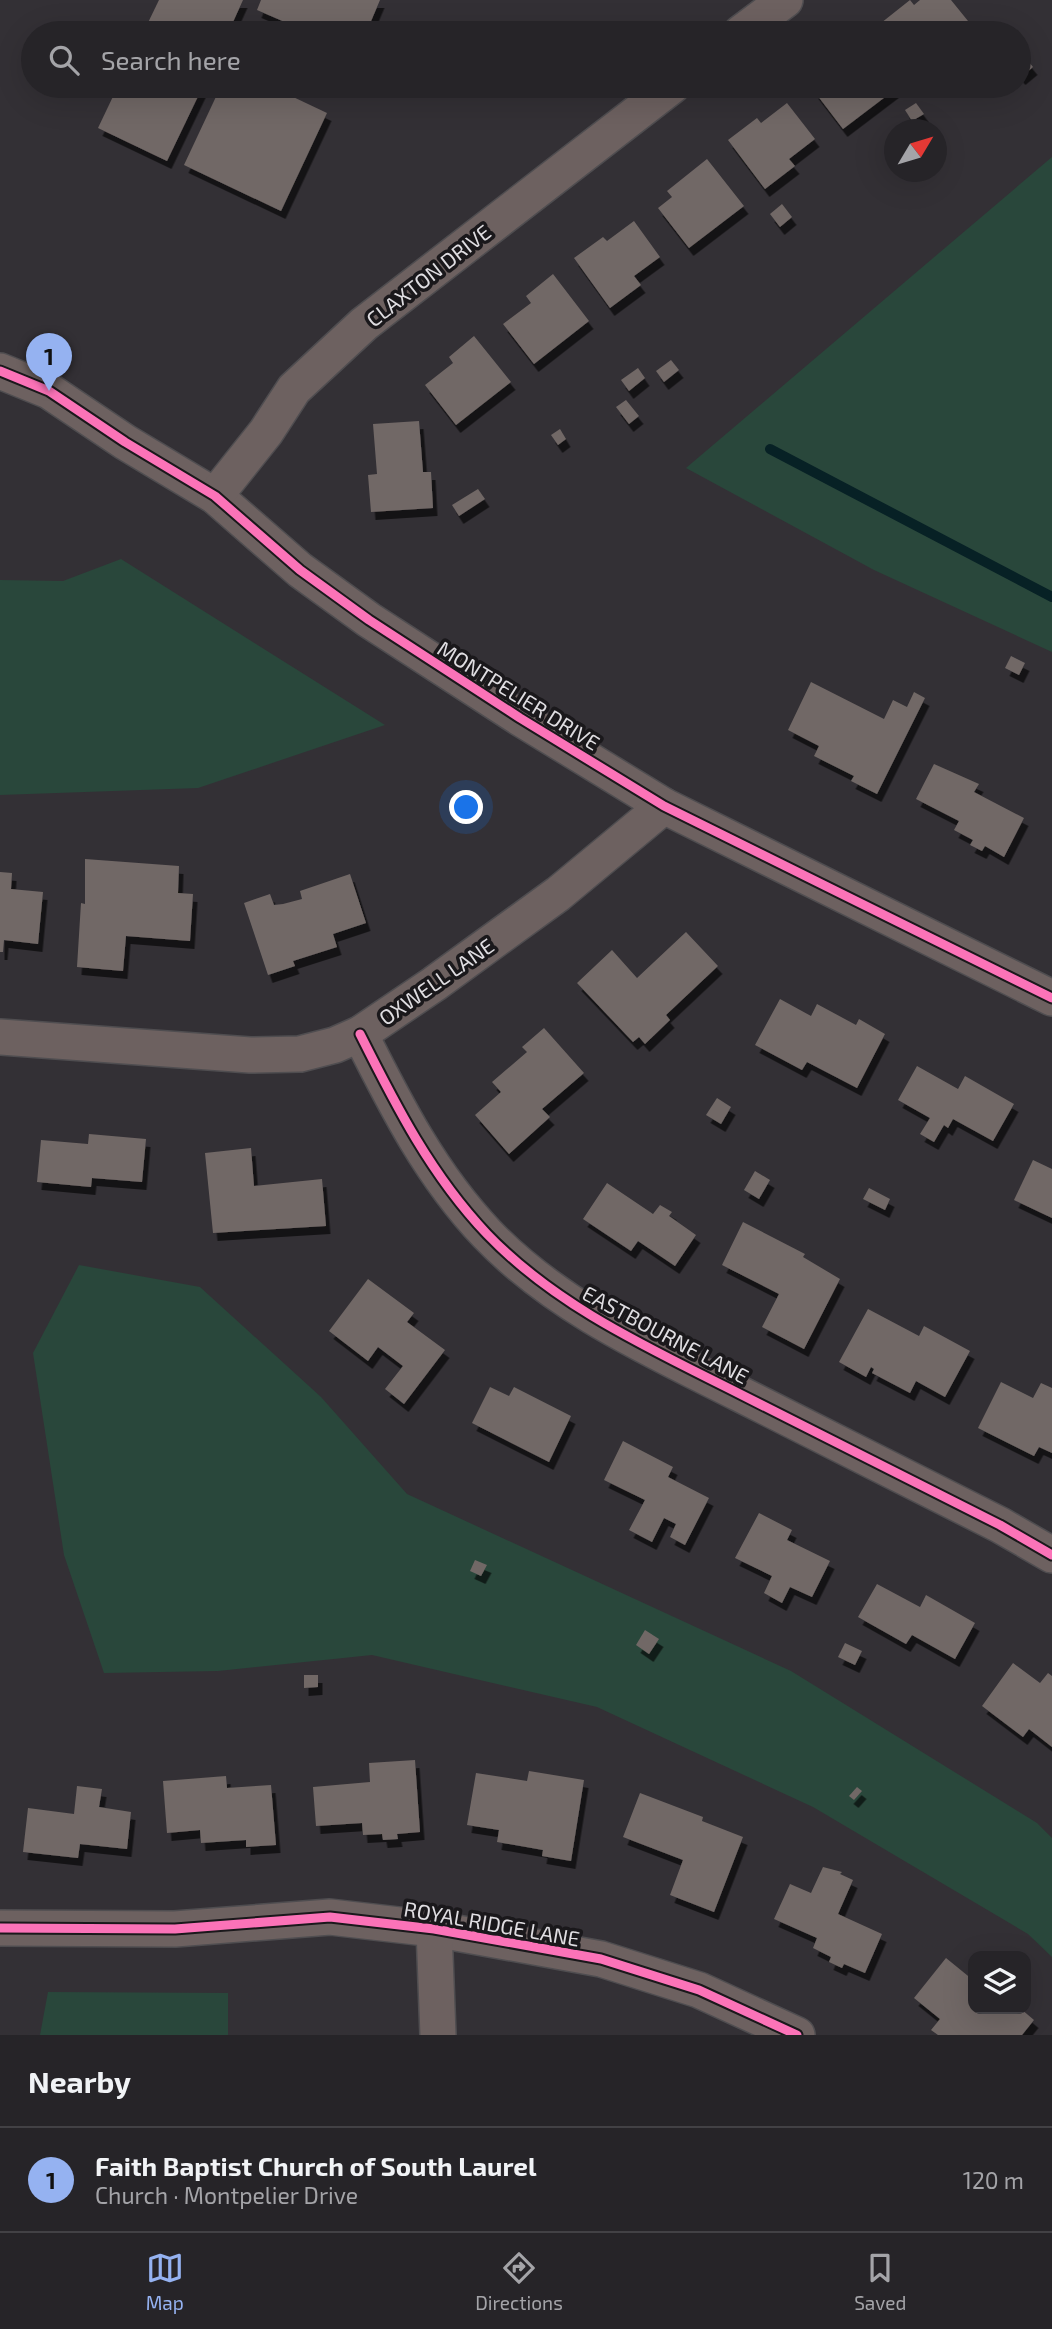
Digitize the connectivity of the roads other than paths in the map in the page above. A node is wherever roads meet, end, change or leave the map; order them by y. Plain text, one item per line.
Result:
1 (785, 0) edge
2 (757, 21) edge
3 (656, 98) edge
4 (0, 370) edge
5 (215, 496) junction
6 (664, 806) junction
7 (1052, 998) edge
8 (360, 1034) junction
9 (0, 1037) edge
10 (1052, 1555) edge
11 (0, 1928) edge
12 (434, 1929) junction
13 (438, 2035) edge
14 (797, 2035) edge

1 - 2 street
3 - 5 street, CLAXTON DRIVE
4 - 5 street, MONTPELIER DRIVE
5 - 6 street, MONTPELIER DRIVE
6 - 7 street, MONTPELIER DRIVE
6 - 8 street, OXWELL LANE
8 - 9 street, OXWELL LANE
8 - 10 street, EASTBOURNE LANE
11 - 12 street, ROYAL RIDGE LANE
12 - 13 street
12 - 14 street, ROYAL RIDGE LANE

